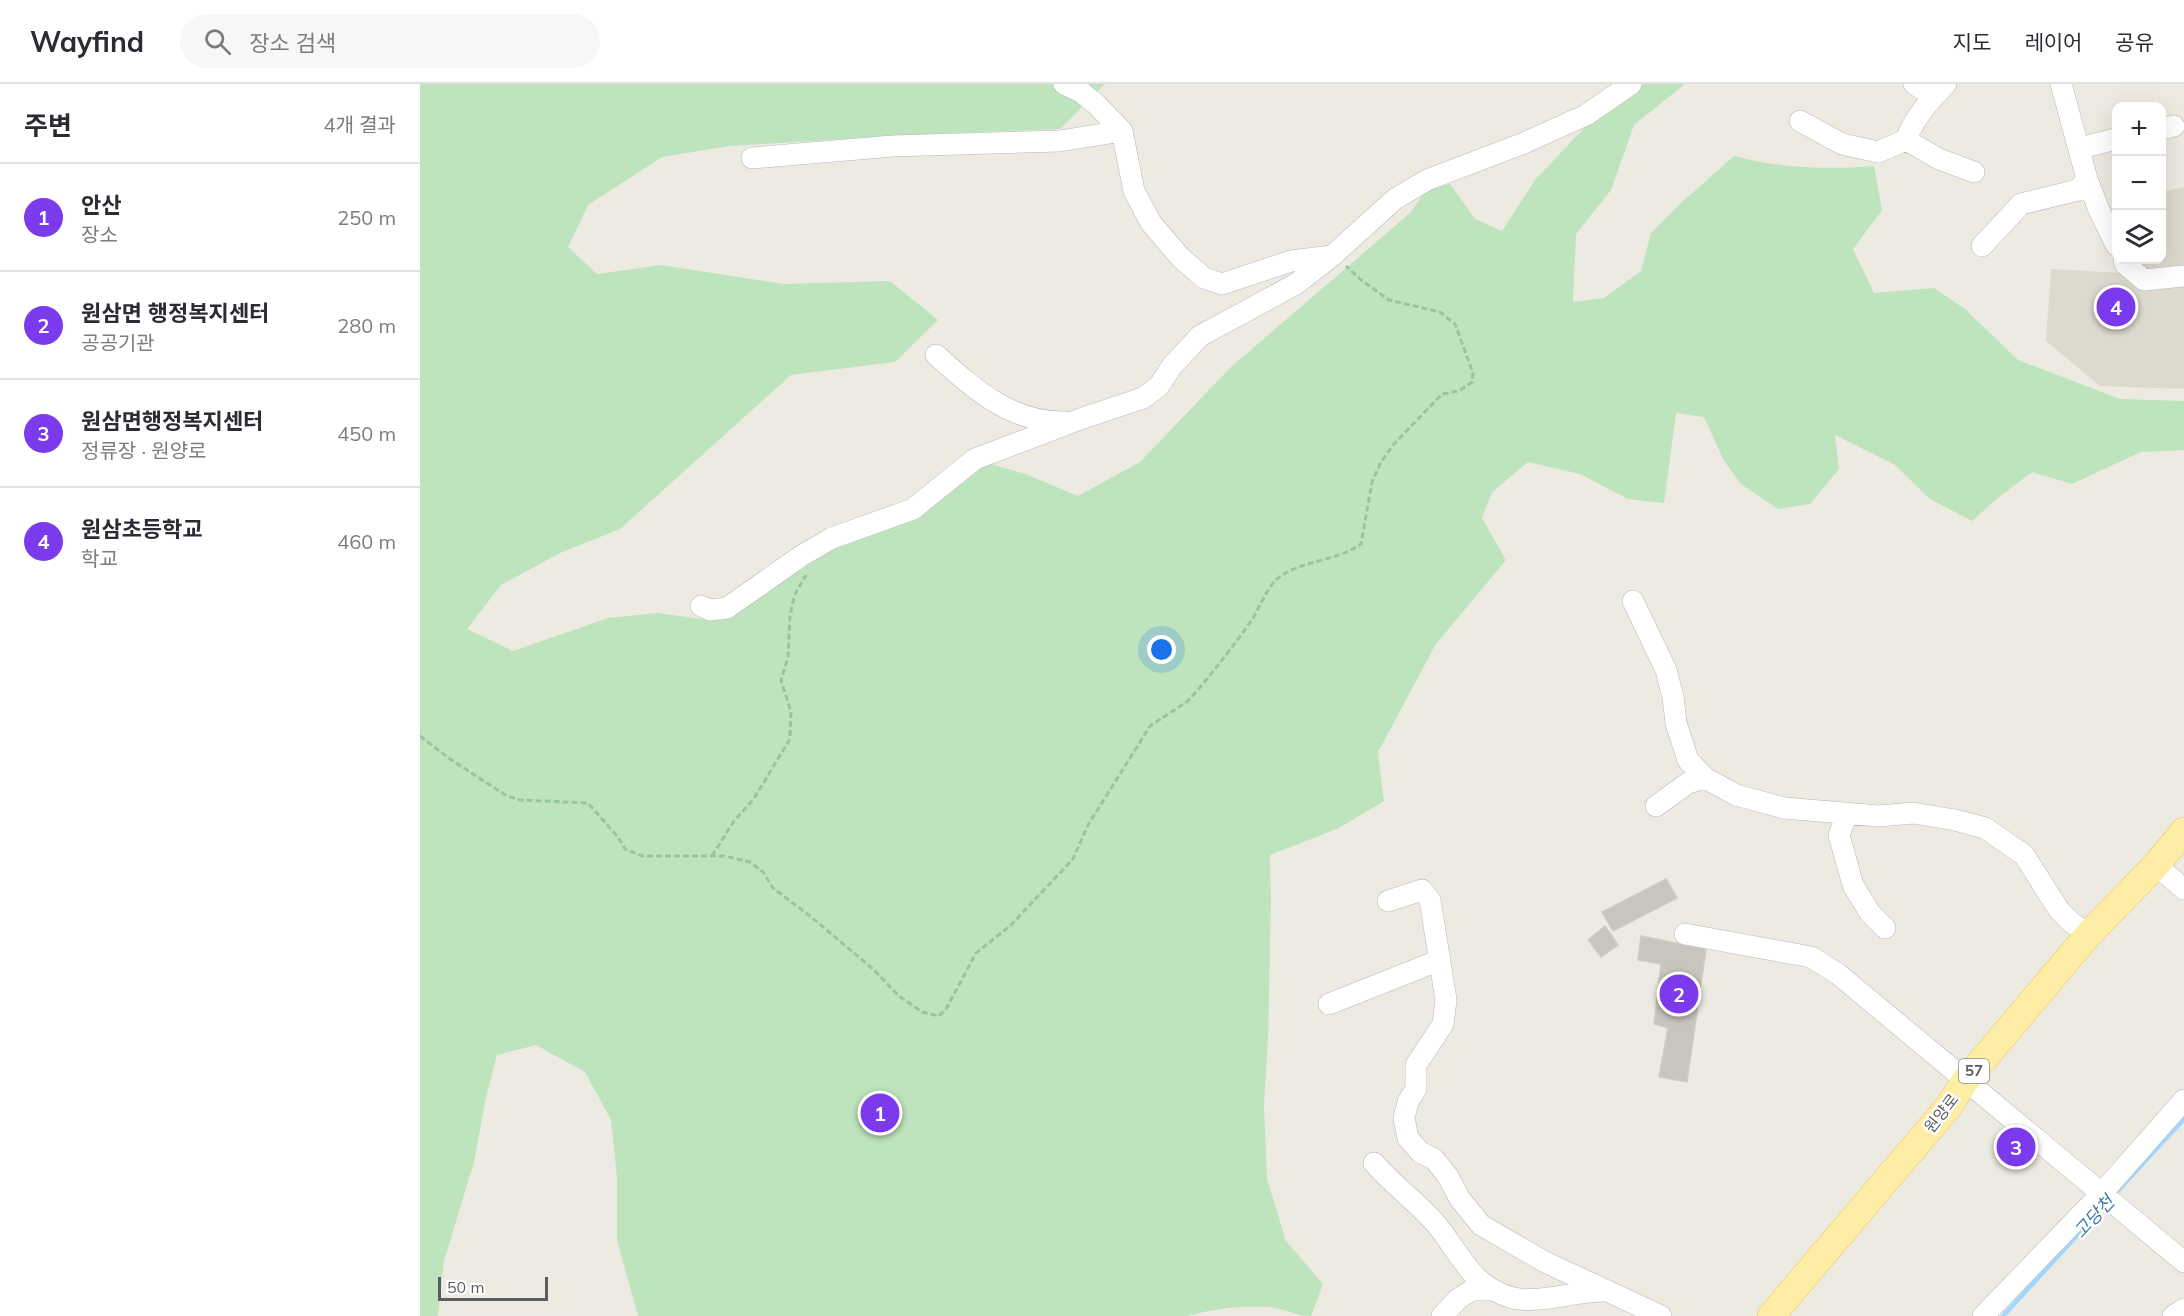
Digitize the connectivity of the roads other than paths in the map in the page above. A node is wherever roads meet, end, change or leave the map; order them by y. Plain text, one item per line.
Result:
1 (1064, 84) edge
2 (1630, 84) edge
3 (1914, 84) edge
4 (2061, 84) edge
5 (1944, 86) edge
6 (1800, 121) dead end
7 (1122, 130) junction
8 (1906, 140) junction
9 (2112, 140) edge
10 (2080, 148) junction
11 (752, 158) dead end
12 (1974, 172) dead end
13 (2088, 179) junction
14 (2112, 237) edge
15 (1982, 246) dead end
16 (1334, 255) junction
17 (2126, 264) edge
18 (2184, 276) edge
19 (936, 355) dead end
20 (1071, 422) junction
21 (1633, 601) dead end
22 (700, 606) dead end
23 (1705, 778) junction
24 (1656, 806) dead end
25 (1847, 814) junction
26 (2184, 831) edge
27 (2156, 865) junction
28 (2184, 889) edge
29 (1388, 901) dead end
30 (1885, 928) dead end
31 (1685, 934) dead end
32 (2089, 934) junction
33 (1440, 960) junction
34 (1329, 1004) dead end
35 (1965, 1081) junction
36 (2184, 1100) edge
37 (1374, 1163) dead end
38 (2109, 1200) junction
39 (2184, 1262) edge
40 (1490, 1290) junction
41 (1608, 1291) junction
42 (2184, 1310) edge
43 (1780, 1313) edge
44 (1442, 1316) edge
45 (1661, 1316) edge
46 (1983, 1316) edge
47 (2172, 1316) edge

1 - 7 street
2 - 16 street
3 - 5 street
4 - 10 street
5 - 8 street
6 - 8 street
7 - 11 street
7 - 16 street
8 - 12 street
9 - 10 street
10 - 13 street
13 - 14 street
13 - 15 street
16 - 20 street
17 - 18 street
19 - 20 street
20 - 22 street
21 - 23 street
23 - 24 street
23 - 25 street
25 - 30 street
25 - 32 street
26 - 27 main road, 원양로 / 57
27 - 28 street
27 - 32 main road, 원양로 / 57
29 - 33 street
31 - 35 street
32 - 35 main road, 원양로 / 57
33 - 34 street
33 - 41 street
35 - 38 street
35 - 43 main road, 원양로 / 57
36 - 38 street
37 - 40 street
38 - 39 street
38 - 46 street
40 - 41 street
40 - 44 street
41 - 45 street
42 - 47 street

